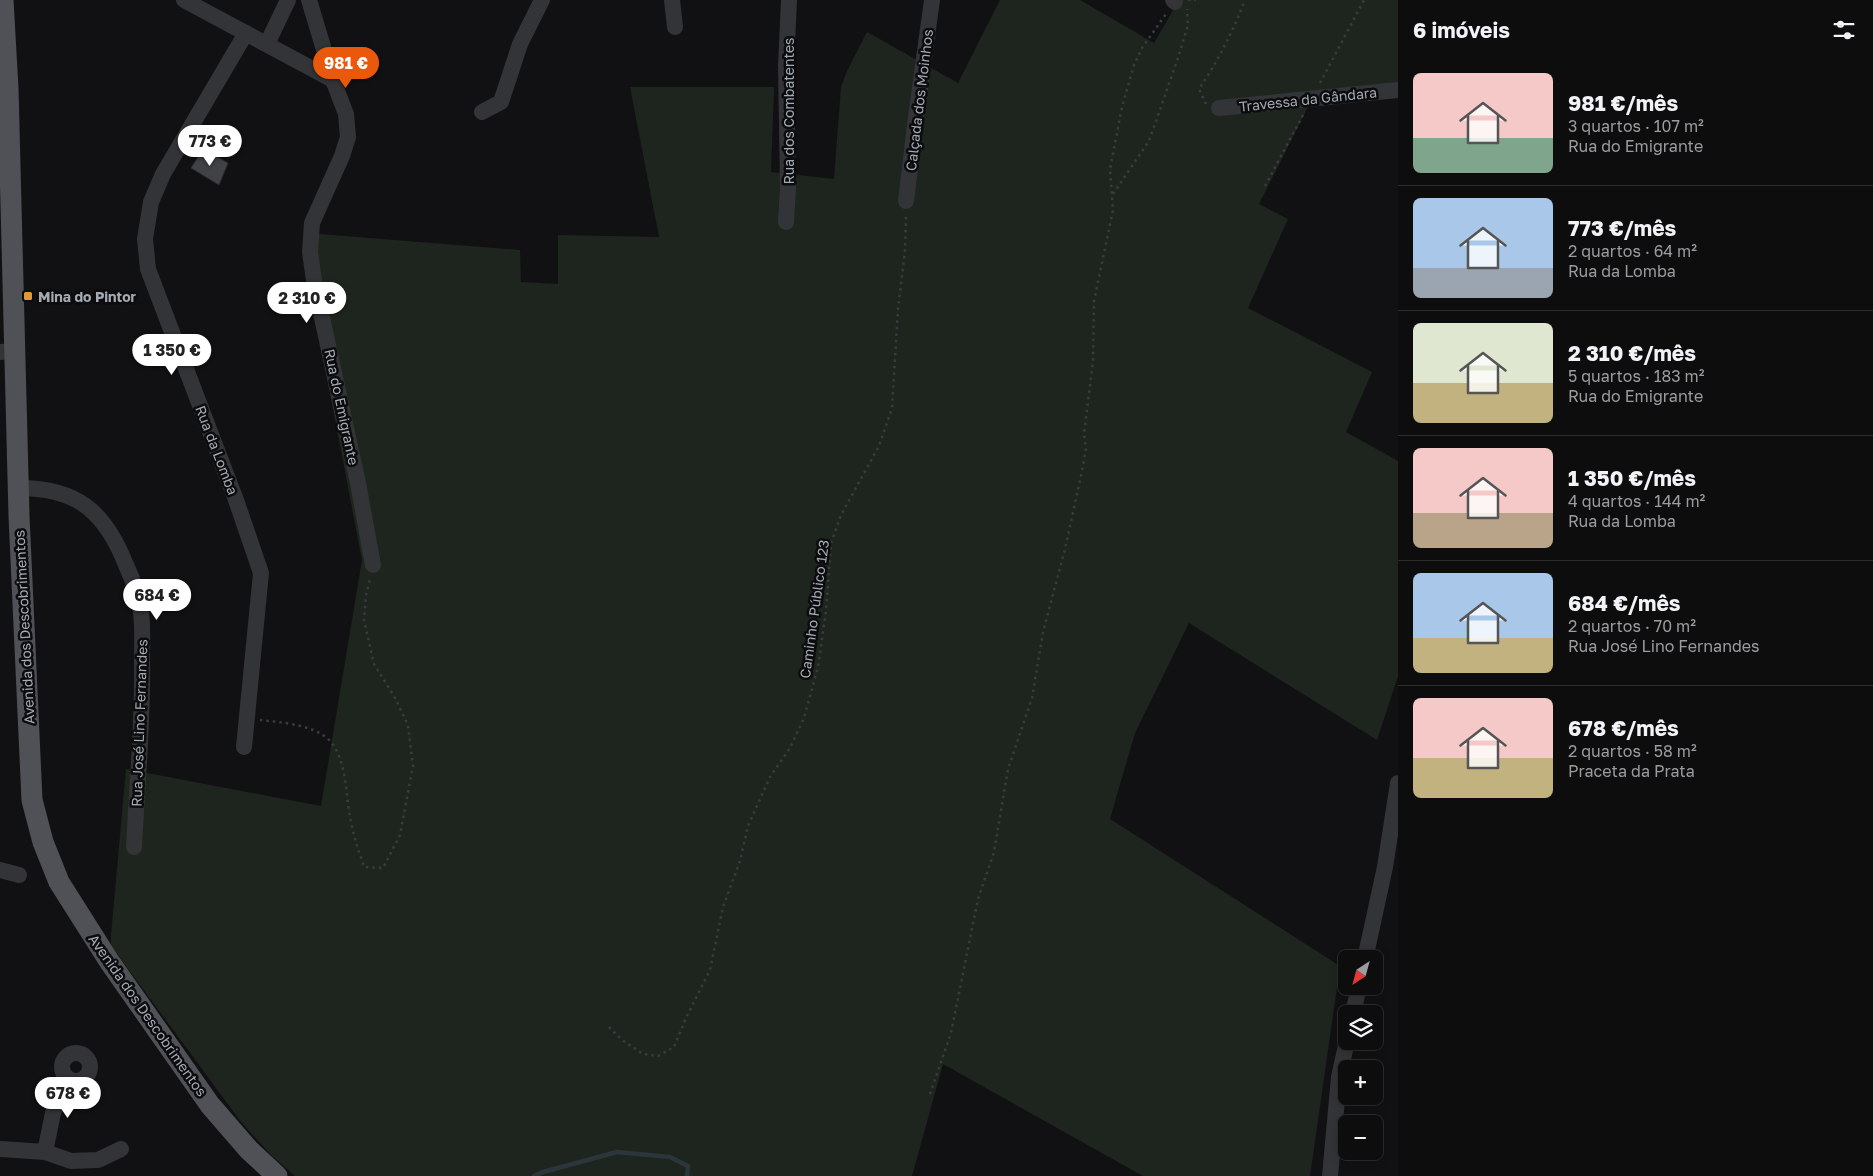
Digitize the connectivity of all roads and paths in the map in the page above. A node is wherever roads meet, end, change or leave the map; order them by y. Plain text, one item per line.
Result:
1 (3, 0) edge
2 (184, 0) edge
3 (288, 0) edge
4 (309, 0) edge
5 (542, 0) edge
6 (672, 0) edge
7 (789, 0) edge
8 (932, 0) edge
9 (1244, 0) edge
10 (1178, 1) edge
11 (674, 28) dead end
12 (246, 33) junction
13 (267, 44) junction
14 (333, 80) junction
15 (1398, 90) edge
16 (1219, 108) joint
17 (482, 112) dead end
18 (1112, 195) junction
19 (906, 201) joint
20 (786, 222) dead end
21 (8, 352) edge
22 (19, 488) junction
23 (373, 566) joint
24 (246, 718) junction
25 (244, 747) dead end
26 (1398, 783) edge
27 (134, 848) dead end
28 (0, 870) edge
29 (19, 875) dead end
30 (1367, 950) edge
31 (609, 1027) dead end
32 (1345, 1050) edge
33 (67, 1078) dead end
34 (930, 1094) dead end
35 (0, 1149) edge
36 (121, 1149) dead end
37 (45, 1152) junction
38 (278, 1176) edge
39 (1330, 1176) edge

1 - 21 main road, Avenida dos Descobrimentos
2 - 12 street
3 - 13 street
4 - 14 street, Rua do Emigrante
5 - 17 street
6 - 11 street
7 - 20 street, Rua dos Combatentes
8 - 19 street, Calçada dos Moinhos
9 - 16 path
10 - 18 path
10 - 18 path
12 - 13 street
12 - 24 street, Rua da Lomba
13 - 14 street
14 - 23 street, Rua do Emigrante
15 - 16 street, Travessa da Gândara
18 - 34 path
19 - 31 path, Caminho Público 123
21 - 22 main road, Avenida dos Descobrimentos
22 - 27 street, Rua José Lino Fernandes
22 - 38 main road, Avenida dos Descobrimentos
23 - 24 path
24 - 25 street, Rua da Lomba
26 - 30 street
28 - 29 street
32 - 39 street
33 - 37 street
35 - 37 street
36 - 37 street

